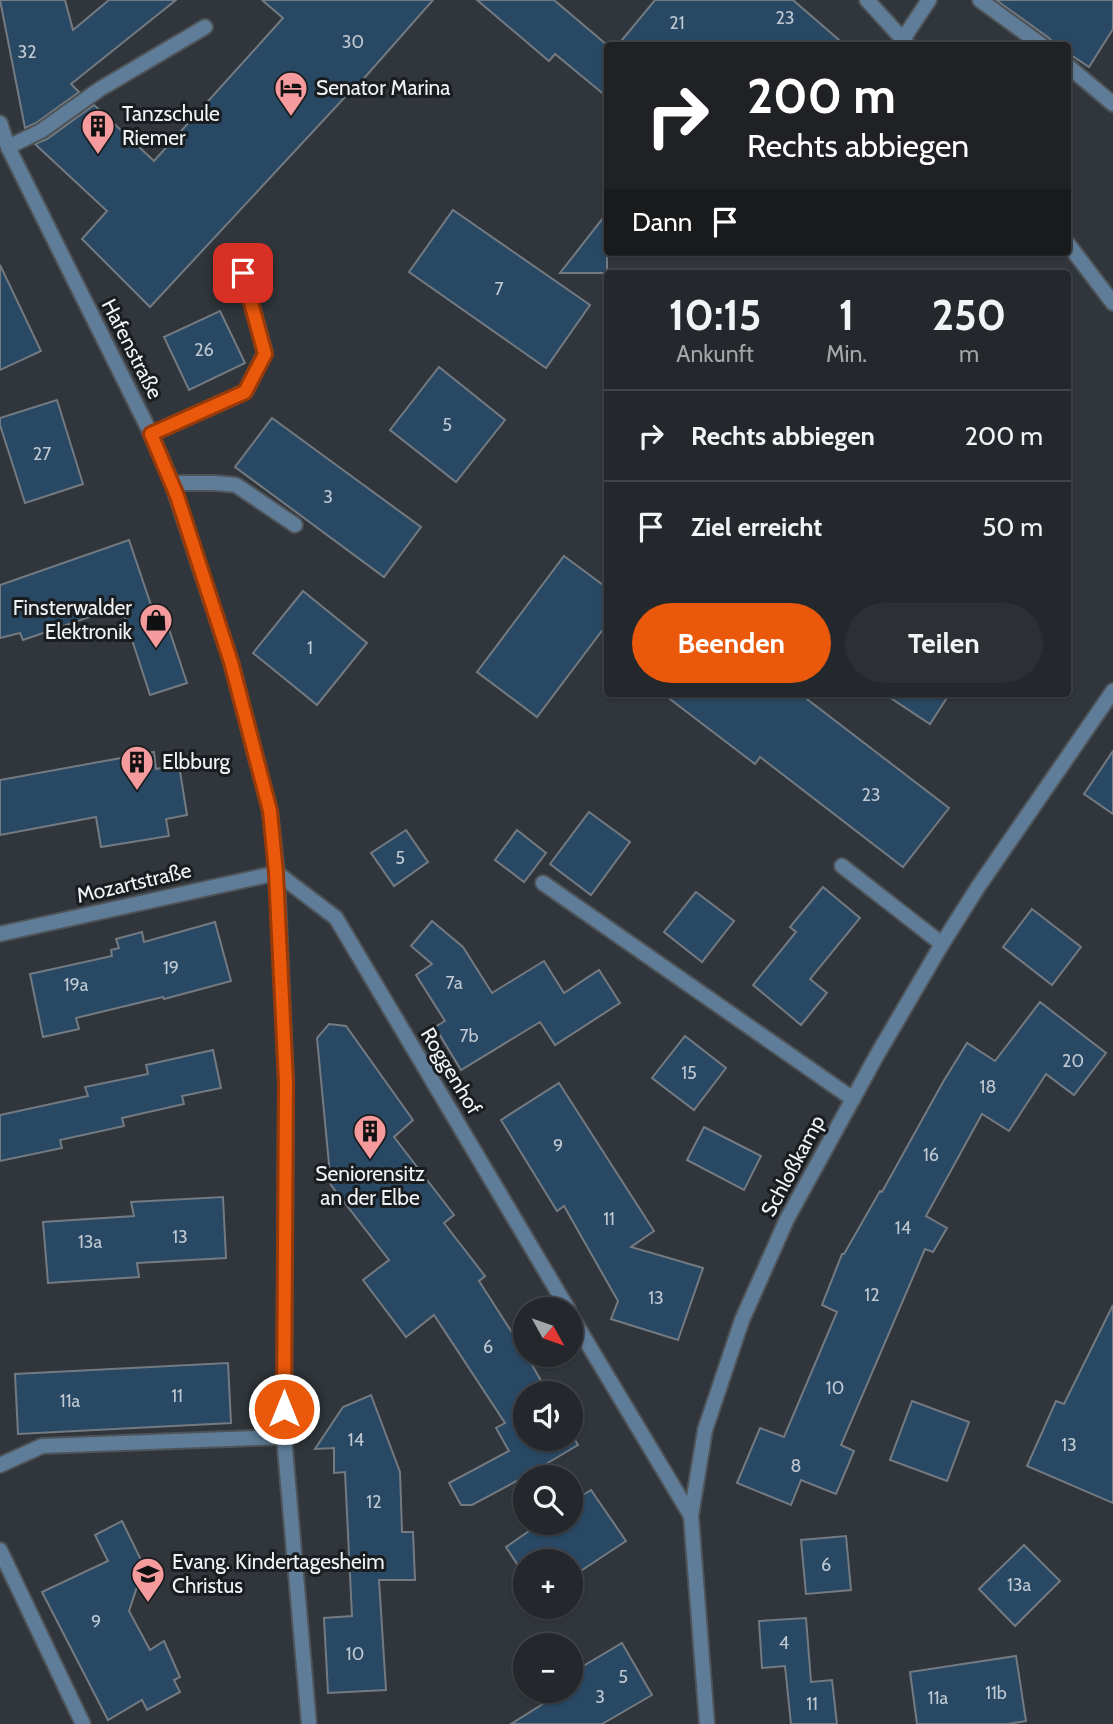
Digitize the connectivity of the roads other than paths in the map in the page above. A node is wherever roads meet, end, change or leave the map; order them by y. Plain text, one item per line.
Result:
1 (867, 0) edge
2 (929, 0) edge
3 (980, 0) edge
4 (205, 27) dead end
5 (906, 42) edge
6 (1038, 42) edge
7 (1071, 69) edge
8 (1113, 104) edge
9 (0, 123) edge
10 (4, 148) edge
11 (1071, 248) edge
12 (243, 273) dead end
13 (1113, 303) edge
14 (151, 434) junction
15 (172, 483) junction
16 (295, 525) dead end
17 (1113, 691) edge
18 (842, 866) dead end
19 (276, 873) junction
20 (543, 883) dead end
21 (0, 934) edge
22 (942, 944) junction
23 (853, 1099) junction
24 (561, 1297) edge
25 (583, 1336) edge
26 (284, 1437) junction
27 (0, 1465) edge
28 (691, 1516) junction
29 (0, 1550) edge
30 (83, 1724) edge
31 (309, 1724) edge
32 (707, 1724) edge

1 - 5 street
2 - 5 street
3 - 6 street
4 - 10 street
7 - 8 street
9 - 10 street, Hafenstraße
10 - 14 street, Hafenstraße
11 - 13 street
12 - 14 street
14 - 15 street, Hafenstraße
15 - 16 street
15 - 19 street, Hafenstraße
17 - 22 street, Schloßkamp
18 - 22 street
19 - 21 street, Mozartstraße
19 - 24 street, Roggenhof
19 - 26 street, Hafenstraße
20 - 23 street
22 - 23 street, Schloßkamp
23 - 28 street, Schloßkamp
25 - 28 street
26 - 27 street
26 - 31 street, Hafenstraße
28 - 32 street, Schloßkamp
29 - 30 street

